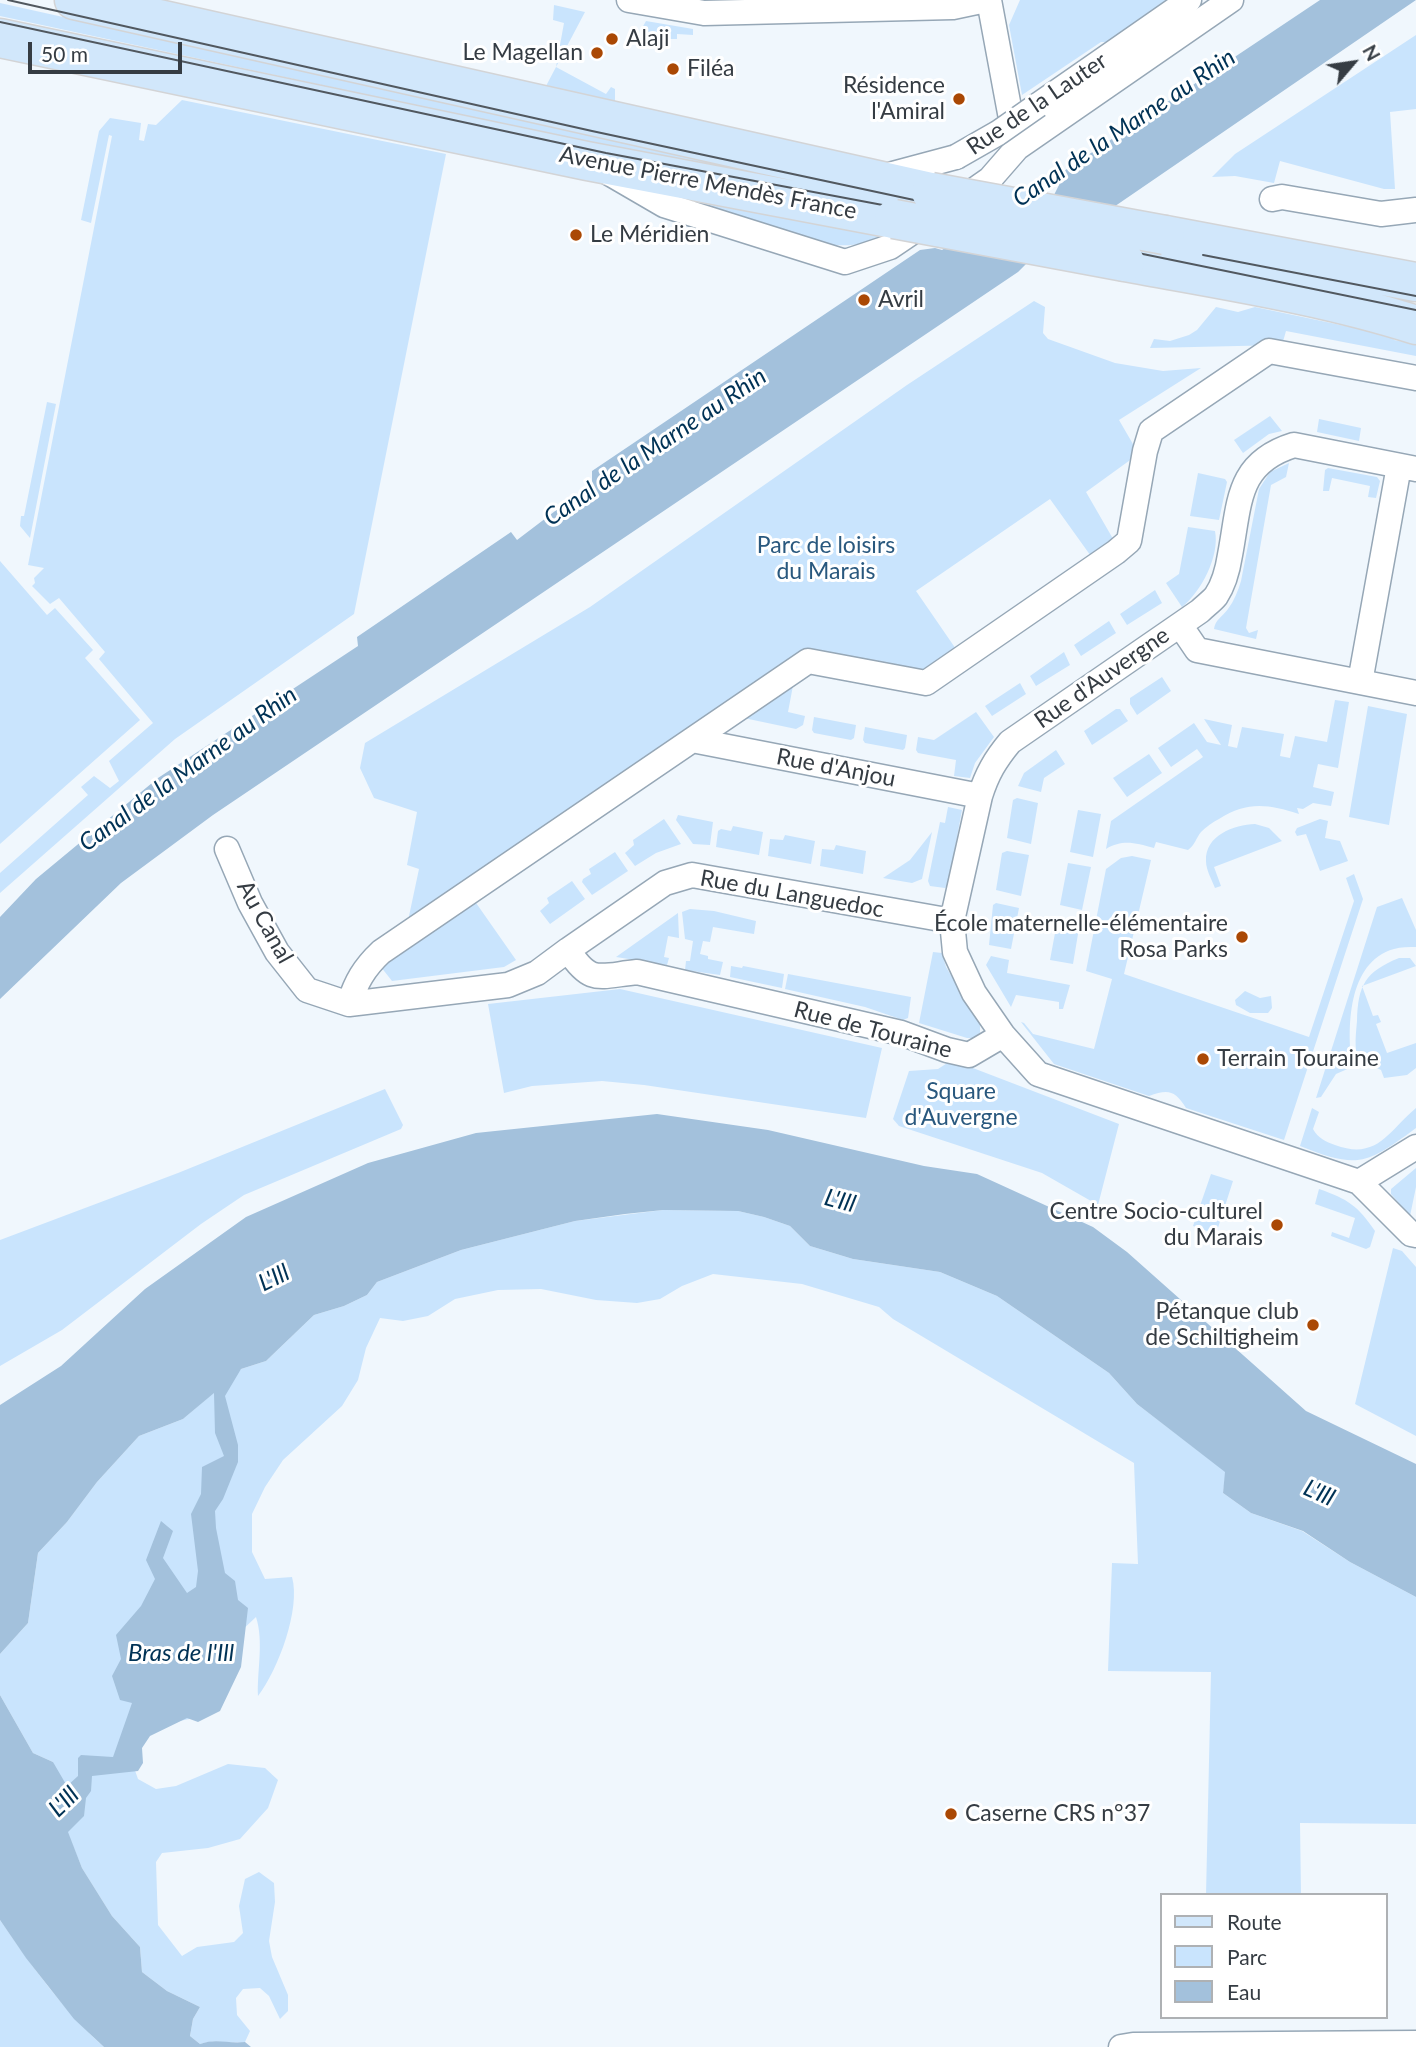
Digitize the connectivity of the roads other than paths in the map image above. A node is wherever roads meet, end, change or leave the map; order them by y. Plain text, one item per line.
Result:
1 (74, 0) edge
2 (629, 0) edge
3 (988, 0) edge
4 (1189, 0) edge
5 (1231, 0) edge
6 (817, 6) edge
7 (0, 38) edge
8 (1017, 148) junction
9 (587, 161) junction
10 (872, 180) junction
11 (1272, 199) dead end
12 (1416, 210) edge
13 (1416, 282) edge
14 (1416, 325) edge
15 (1414, 378) edge
16 (1408, 468) edge
17 (1180, 625) junction
18 (1360, 682) junction
19 (1416, 692) edge
20 (692, 740) junction
21 (980, 796) junction
22 (227, 849) dead end
23 (952, 921) junction
24 (568, 950) junction
25 (349, 1004) junction
26 (1003, 1035) junction
27 (1416, 1147) edge
28 (1359, 1182) junction
29 (1416, 1236) edge
30 (1416, 2043) edge
31 (1121, 2047) edge

1 - 10 main road, Avenue Pierre Mendès France
2 - 6 street
3 - 6 street
3 - 8 street
4 - 10 street, Rue de la Lauter, bridge
5 - 8 street
7 - 9 main road, Avenue Pierre Mendès France
8 - 9 street
9 - 14 main road, Avenue Pierre Mendès France, bridge
10 - 13 main road, Avenue Pierre Mendès France, bridge
11 - 12 street
15 - 20 street
16 - 17 street, Rue d'Auvergne
16 - 18 street
17 - 18 street
17 - 21 street, Rue d'Auvergne
18 - 19 street
20 - 21 street, Rue d'Anjou
20 - 25 street
21 - 23 street, Rue d'Auvergne
22 - 25 street, Au Canal
23 - 24 street, Rue du Languedoc
23 - 26 street, Rue d'Auvergne
24 - 25 street
24 - 26 street, Rue de Touraine
26 - 28 street
27 - 28 street
28 - 29 street
30 - 31 street

